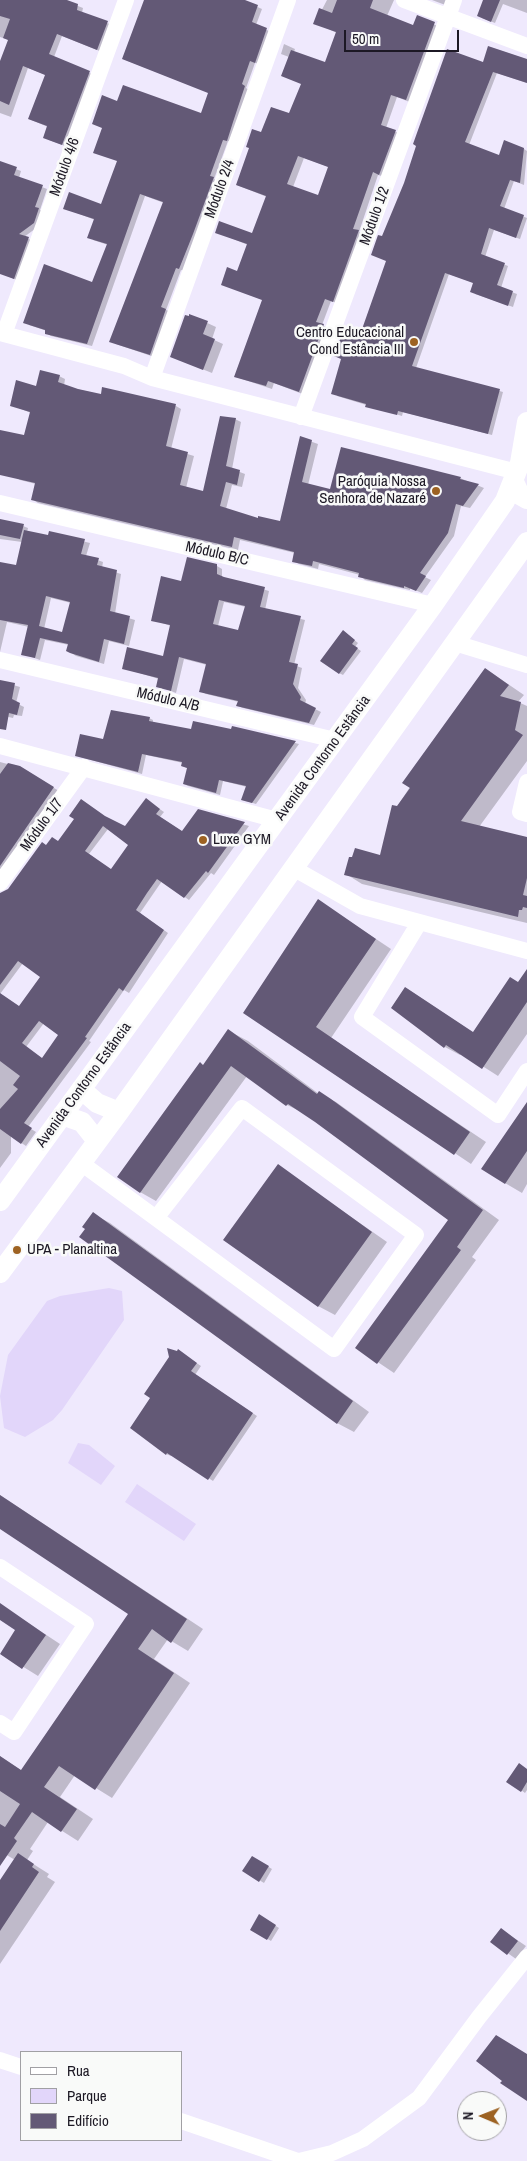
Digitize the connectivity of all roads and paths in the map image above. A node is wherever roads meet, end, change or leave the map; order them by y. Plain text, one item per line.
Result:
1 (126, 0) edge
2 (288, 0) edge
3 (404, 0) edge
4 (454, 0) edge
5 (448, 16) junction
6 (527, 46) edge
7 (2, 333) edge
8 (152, 378) junction
9 (301, 417) junction
10 (527, 422) edge
11 (520, 468) edge
12 (527, 499) edge
13 (0, 503) edge
14 (527, 542) edge
15 (433, 606) junction
16 (455, 643) junction
17 (0, 660) edge
18 (527, 665) edge
19 (335, 740) junction
20 (0, 746) edge
21 (84, 767) junction
22 (527, 782) edge
23 (527, 814) edge
24 (277, 820) junction
25 (293, 868) junction
26 (0, 883) edge
27 (419, 923) junction
28 (527, 951) edge
29 (527, 1071) edge
30 (81, 1089) junction
31 (119, 1112) junction
32 (62, 1115) junction
33 (97, 1141) junction
34 (81, 1163) junction
35 (0, 1201) edge
36 (156, 1218) junction
37 (0, 1273) edge
38 (0, 1567) edge
39 (0, 1723) edge
40 (527, 1957) edge
41 (0, 2060) edge
42 (20, 2067) edge
43 (182, 2121) edge
44 (298, 2161) edge

1 - 7 street, Módulo 4/6
2 - 8 street, Módulo 2/4
3 - 5 street
4 - 5 street, Módulo 1/2
5 - 6 street
5 - 9 street, Módulo 1/2
7 - 8 street
8 - 9 street
9 - 11 street
10 - 11 street, Avenida Contorno Estância
11 - 12 street
11 - 15 street, Avenida Contorno Estância
13 - 15 street, Módulo B/C
14 - 16 street
15 - 19 street, Avenida Contorno Estância
16 - 18 street
16 - 25 street
17 - 19 street, Módulo A/B
19 - 24 street, Avenida Contorno Estância
20 - 21 street
21 - 24 street
21 - 26 street, Módulo 1/7
22 - 23 street
24 - 30 street, Avenida Contorno Estância
25 - 27 street
25 - 31 street
27 - 28 street
27 - 29 street
30 - 31 street
30 - 32 street, Avenida Contorno Estância
31 - 33 street
32 - 33 street
32 - 35 street, Avenida Contorno Estância
33 - 34 street
34 - 36 street
34 - 37 street
36 - 36 street
38 - 39 street
40 - 44 street
41 - 42 street
43 - 44 street

